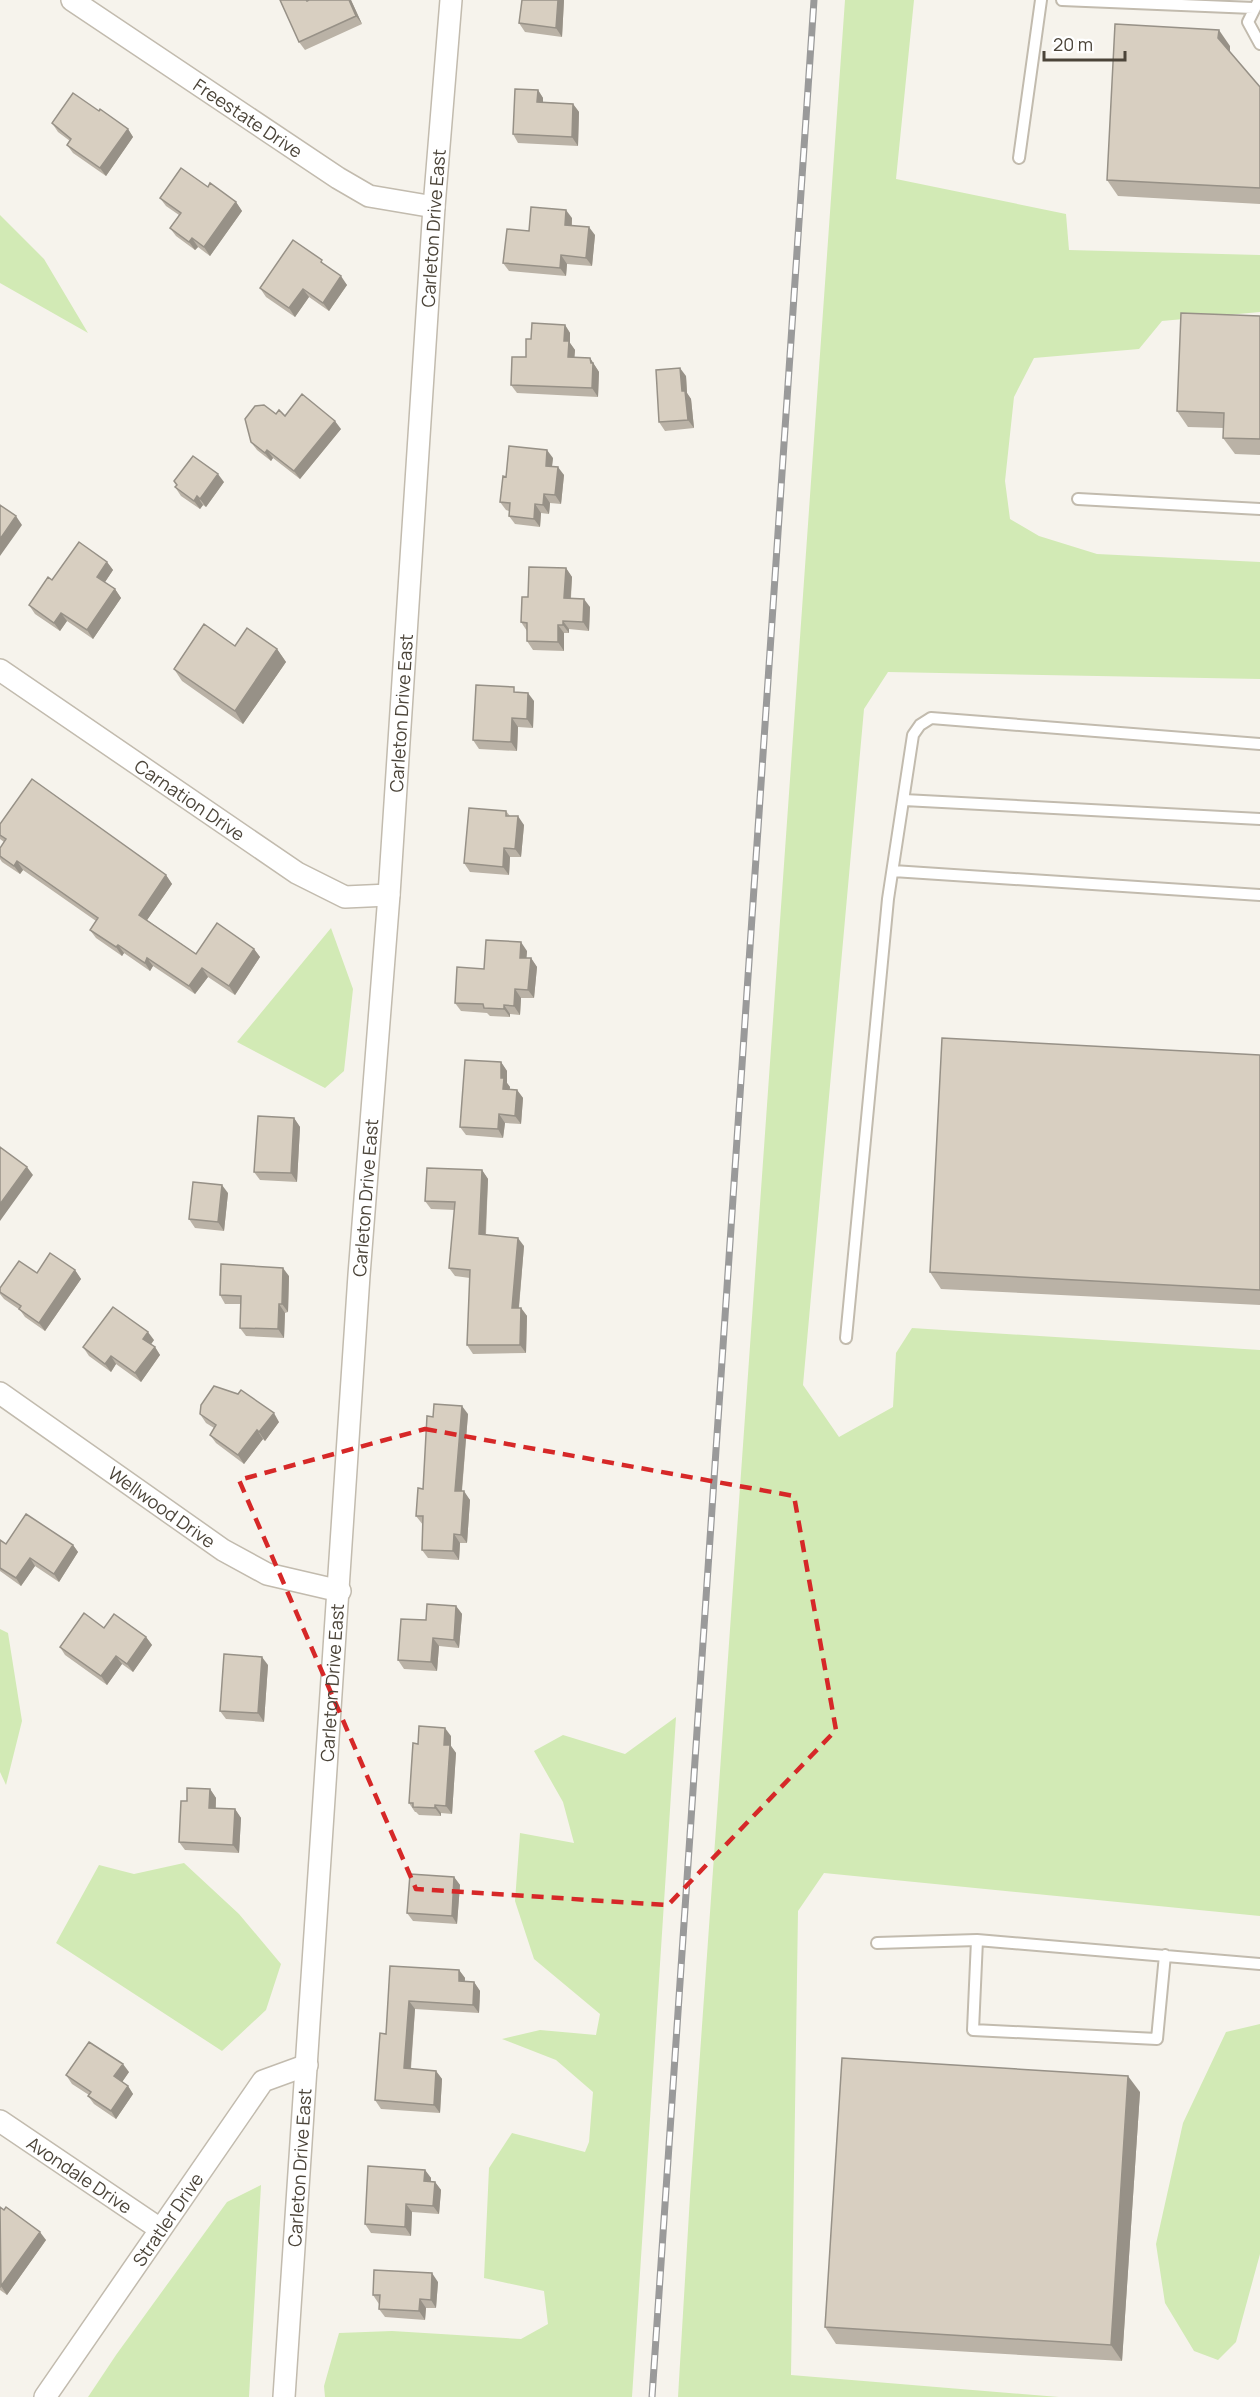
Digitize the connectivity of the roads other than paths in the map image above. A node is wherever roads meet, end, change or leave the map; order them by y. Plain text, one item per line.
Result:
1 (72, 0) edge
2 (451, 0) edge
3 (1041, 0) edge
4 (1062, 0) edge
5 (1256, 4) edge
6 (1260, 44) edge
7 (1019, 158) dead end
8 (434, 207) junction
9 (1078, 499) dead end
10 (1260, 509) edge
11 (0, 670) edge
12 (1260, 744) edge
13 (904, 800) junction
14 (1260, 819) edge
15 (892, 871) junction
16 (389, 895) junction
17 (1260, 895) edge
18 (846, 1338) dead end
19 (0, 1393) edge
20 (340, 1591) junction
21 (977, 1940) junction
22 (877, 1942) dead end
23 (1165, 1955) junction
24 (1260, 1964) edge
25 (307, 2064) junction
26 (0, 2121) edge
27 (160, 2229) junction
28 (45, 2397) edge
29 (284, 2397) edge

1 - 8 street, Freestate Drive
2 - 8 street, Carleton Drive East
3 - 7 lane
4 - 5 lane
5 - 6 lane
8 - 16 street, Carleton Drive East
9 - 10 lane
11 - 16 street, Carnation Drive
12 - 13 lane
13 - 14 lane
13 - 15 lane
15 - 17 lane
15 - 18 lane
16 - 20 street, Carleton Drive East
19 - 20 street, Wellwood Drive
20 - 25 street, Carleton Drive East
21 - 22 lane
21 - 23 lane
21 - 23 lane
23 - 24 lane
25 - 27 street, Stratler Drive
25 - 29 street, Carleton Drive East
26 - 27 street, Avondale Drive
27 - 28 street, Stratler Drive

